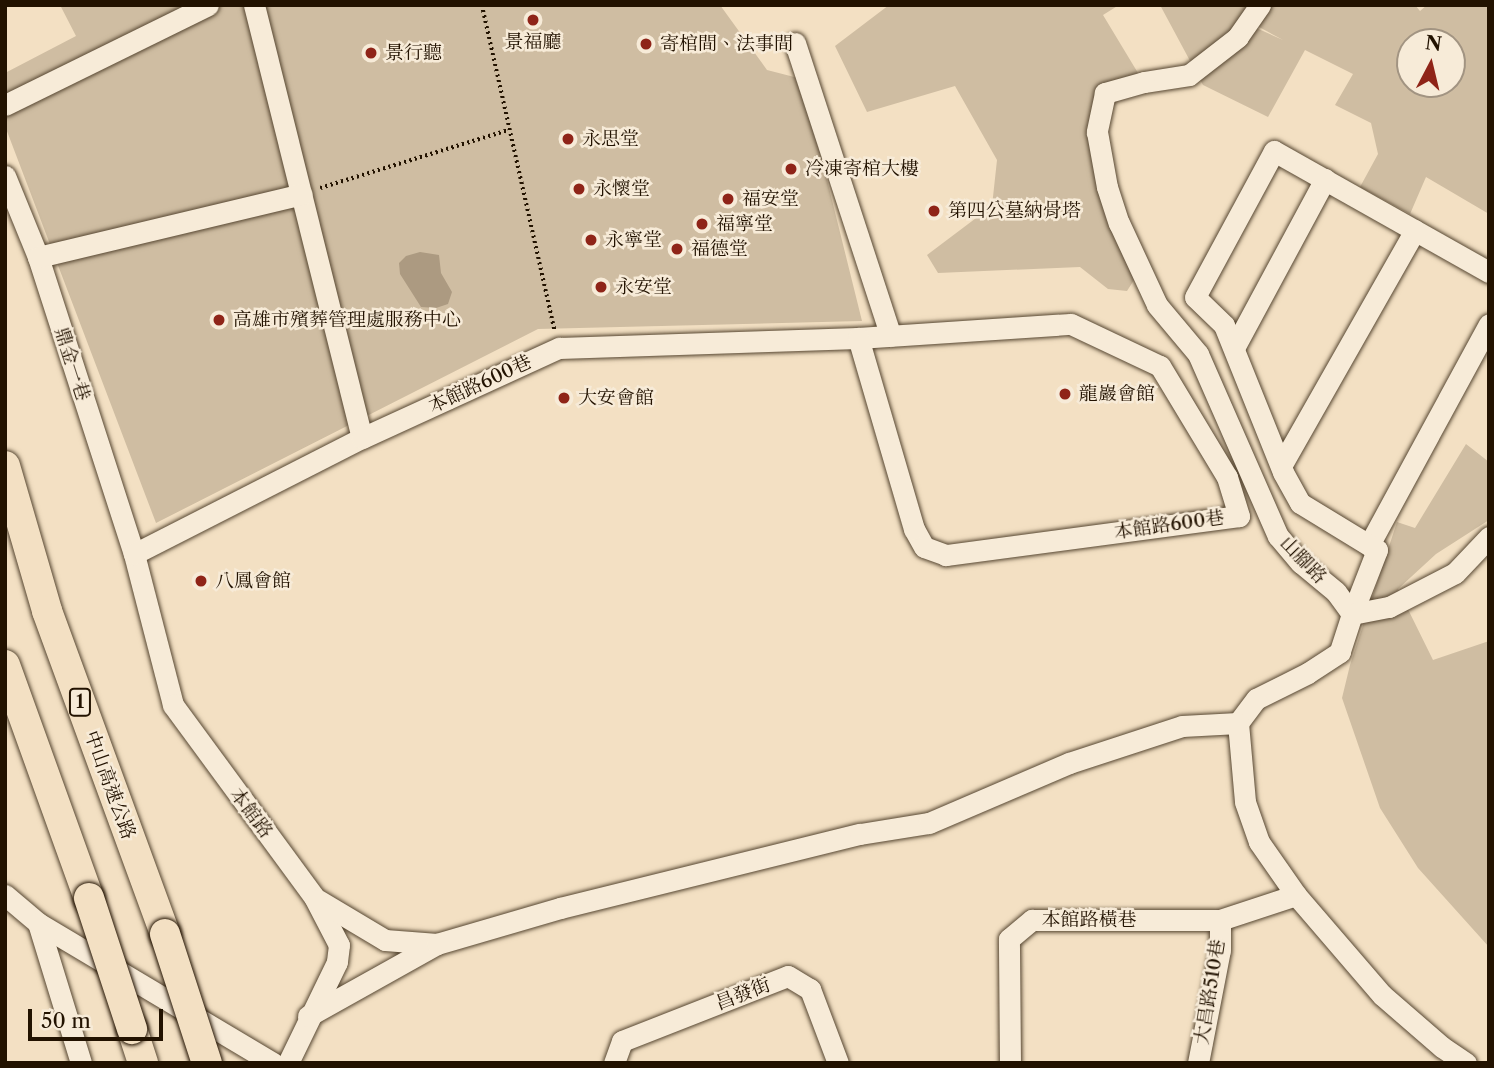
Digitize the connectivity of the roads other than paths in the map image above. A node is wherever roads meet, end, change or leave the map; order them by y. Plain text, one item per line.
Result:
1 (208, 5) edge
2 (254, 5) edge
3 (1260, 5) edge
4 (795, 43) dead end
5 (5, 106) edge
6 (5, 176) edge
7 (1325, 179) junction
8 (302, 194) junction
9 (1415, 230) junction
10 (37, 257) junction
11 (1489, 272) edge
12 (1489, 324) edge
13 (891, 336) junction
14 (858, 338) junction
15 (1234, 348) junction
16 (362, 438) junction
17 (5, 466) edge
18 (1281, 466) junction
19 (1489, 537) edge
20 (1369, 545) junction
21 (134, 554) junction
22 (1352, 614) junction
23 (5, 665) edge
24 (1238, 723) junction
25 (5, 895) edge
26 (1296, 895) junction
27 (314, 897) junction
28 (1220, 920) junction
29 (38, 923) junction
30 (438, 944) junction
31 (308, 1016) junction
32 (1435, 1055) edge
33 (81, 1063) edge
34 (143, 1063) edge
35 (207, 1063) edge
36 (273, 1063) edge
37 (288, 1063) edge
38 (614, 1063) edge
39 (838, 1063) edge
40 (1010, 1063) edge
41 (1198, 1063) edge
42 (1466, 1063) edge

1 - 5 street
2 - 8 street
3 - 22 street, 山腳路
4 - 13 street
6 - 10 street, 鼎金一巷
7 - 9 street
7 - 15 street
7 - 15 street
8 - 10 street
8 - 16 street
9 - 11 street
9 - 18 street
10 - 21 street, 鼎金一巷
12 - 20 street
13 - 14 street, 本館路600巷
13 - 14 street, 本館路600巷
14 - 16 street, 本館路600巷
15 - 18 street
16 - 21 street, 本館路600巷
17 - 35 highway, 中山高速公路 / 1, bridge
18 - 20 street
19 - 22 street
20 - 22 street
21 - 27 street, 本館路
22 - 24 street
23 - 34 highway, bridge
24 - 26 street
24 - 30 street
25 - 29 street
26 - 28 street, 本館路橫巷
26 - 32 street
27 - 30 street
27 - 31 street, 本館路
28 - 40 street, 本館路橫巷
28 - 41 street, 大昌路510巷
29 - 33 street
29 - 36 street
30 - 31 street
31 - 37 street, 本館路
32 - 42 street
38 - 39 street, 昌發街

